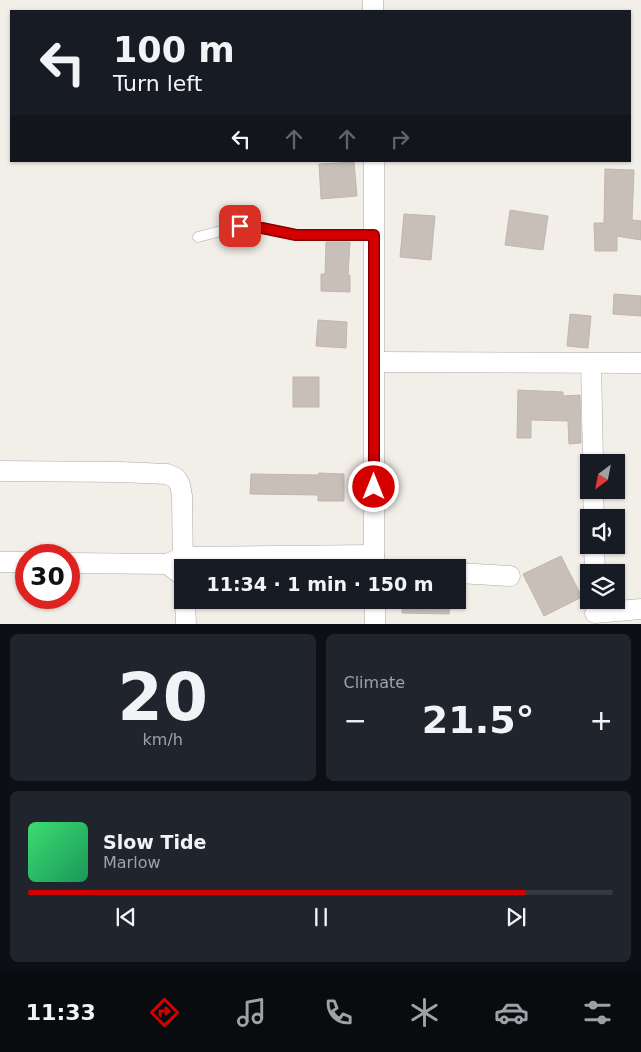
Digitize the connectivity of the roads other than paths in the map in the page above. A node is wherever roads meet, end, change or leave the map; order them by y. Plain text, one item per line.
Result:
1 (374, 162) edge
2 (374, 235) junction
3 (198, 237) dead end
4 (374, 362) junction
5 (591, 363) junction
6 (641, 363) edge
7 (593, 454) edge
8 (0, 471) edge
9 (179, 559) edge
10 (374, 559) edge
11 (0, 562) edge
12 (15, 562) edge
13 (80, 563) edge
14 (174, 566) edge
15 (466, 573) edge
16 (510, 576) dead end
17 (185, 609) edge
18 (375, 609) edge
19 (641, 609) edge
20 (595, 613) edge
21 (186, 624) edge
22 (375, 624) edge

1 - 2 street
2 - 3 lane
2 - 4 street
4 - 5 street
4 - 10 street
5 - 6 street
5 - 7 street
8 - 9 street
11 - 12 street
13 - 14 street
15 - 16 street
17 - 21 street
18 - 22 street
19 - 20 street

